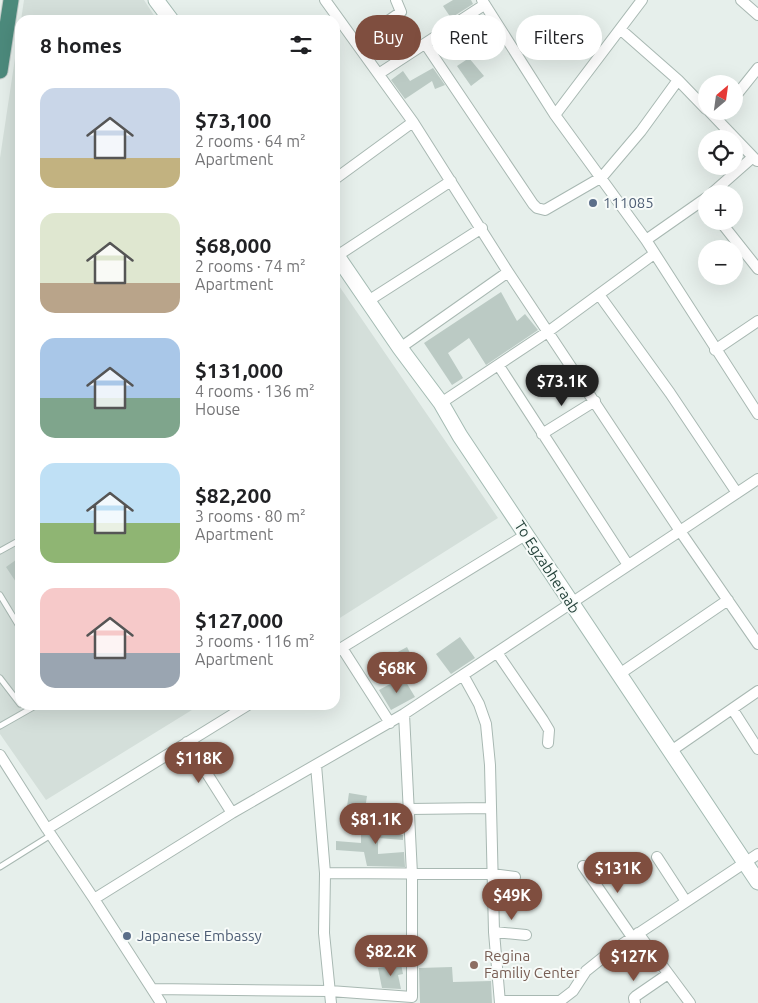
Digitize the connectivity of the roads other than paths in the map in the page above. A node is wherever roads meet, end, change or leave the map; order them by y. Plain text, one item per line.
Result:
1 (11, 0) edge
2 (156, 0) edge
3 (325, 0) edge
4 (396, 0) edge
5 (642, 0) edge
6 (742, 0) edge
7 (483, 2) edge
8 (167, 15) edge
9 (336, 15) edge
10 (397, 15) edge
11 (758, 15) edge
12 (340, 21) edge
13 (620, 29) junction
14 (355, 42) edge
15 (426, 45) junction
16 (370, 60) edge
17 (758, 68) edge
18 (0, 71) edge
19 (380, 73) junction
20 (678, 80) junction
21 (743, 87) edge
22 (698, 100) edge
23 (555, 115) junction
24 (721, 120) edge
25 (413, 122) junction
26 (756, 160) edge
27 (340, 175) edge
28 (602, 177) junction
29 (451, 181) junction
30 (725, 185) edge
31 (698, 205) edge
32 (482, 228) junction
33 (727, 230) edge
34 (646, 240) junction
35 (340, 251) edge
36 (654, 254) junction
37 (340, 260) edge
38 (758, 269) edge
39 (508, 272) junction
40 (600, 296) junction
41 (368, 301) junction
42 (758, 321) edge
43 (550, 331) junction
44 (400, 348) junction
45 (715, 350) junction
46 (499, 366) junction
47 (595, 400) junction
48 (441, 403) junction
49 (758, 414) edge
50 (542, 434) junction
51 (758, 479) edge
52 (737, 494) junction
53 (680, 531) junction
54 (527, 534) junction
55 (15, 543) edge
56 (0, 551) edge
57 (628, 565) junction
58 (0, 595) edge
59 (728, 600) junction
60 (572, 605) junction
61 (15, 620) edge
62 (758, 644) edge
63 (340, 649) edge
64 (340, 653) edge
65 (498, 654) junction
66 (463, 675) junction
67 (618, 675) junction
68 (0, 678) edge
69 (758, 691) edge
70 (15, 697) edge
71 (240, 710) edge
72 (733, 710) junction
73 (26, 711) edge
74 (404, 714) junction
75 (390, 723) junction
76 (0, 726) edge
77 (187, 742) junction
78 (548, 742) dead end
79 (758, 749) edge
80 (671, 751) junction
81 (0, 755) edge
82 (316, 765) junction
83 (489, 808) junction
84 (410, 809) junction
85 (232, 813) junction
86 (49, 832) junction
87 (758, 854) edge
88 (656, 858) dead end
89 (745, 862) junction
90 (583, 866) dead end
91 (0, 867) edge
92 (324, 873) junction
93 (412, 874) junction
94 (492, 874) junction
95 (515, 877) dead end
96 (758, 882) edge
97 (94, 899) junction
98 (685, 900) junction
99 (494, 932) junction
100 (526, 935) dead end
101 (635, 935) junction
102 (668, 974) junction
103 (152, 989) junction
104 (330, 991) junction
105 (412, 1000) edge
106 (500, 1002) edge
107 (161, 1003) edge
108 (331, 1003) edge
109 (635, 1003) edge
110 (690, 1003) edge

1 - 18 highway
2 - 8 main road
3 - 9 street
4 - 10 street
5 - 13 street
6 - 11 street
7 - 15 street
7 - 23 street
12 - 14 street
13 - 20 street
13 - 23 street
15 - 19 street
15 - 28 street
16 - 19 street
17 - 21 street
19 - 25 street
20 - 22 street
20 - 28 street
23 - 28 street
24 - 26 street
25 - 27 street
25 - 29 street
26 - 30 street
28 - 34 street
29 - 32 street
29 - 35 street
31 - 34 street
32 - 39 street
32 - 41 street
33 - 38 street
34 - 36 street
36 - 40 street
36 - 45 street
37 - 41 main road, To Egzabheraab
39 - 43 street
39 - 44 street
40 - 43 street
40 - 52 street
41 - 44 main road, To Egzabheraab
42 - 45 street
43 - 46 street
43 - 47 street
44 - 48 main road, To Egzabheraab
45 - 49 street
46 - 48 street
46 - 50 street
47 - 50 street
47 - 53 street
48 - 54 main road, To Egzabheraab
50 - 57 street
51 - 52 street
52 - 53 street
53 - 57 street
53 - 59 street
54 - 60 main road, To Egzabheraab
54 - 63 street
55 - 56 lane
57 - 60 street
58 - 61 lane
59 - 62 street
59 - 67 street
60 - 65 street
60 - 67 main road, To Egzabheraab
64 - 75 street
65 - 66 street
65 - 78 street
66 - 74 street
66 - 83 street
67 - 80 main road, To Egzabheraab
68 - 70 lane
69 - 72 street
71 - 77 street
72 - 79 street
72 - 80 street
73 - 76 lane
74 - 75 street
74 - 84 street
75 - 82 street
77 - 85 street
77 - 86 street
80 - 89 main road, To Egzabheraab
81 - 86 street
82 - 85 street
82 - 92 street
83 - 84 street
83 - 94 street
84 - 93 street
85 - 97 street
86 - 91 lane
86 - 97 street
87 - 89 street
88 - 98 street
89 - 96 main road, To Egzabheraab
89 - 98 street
90 - 101 street
92 - 93 street
92 - 104 street
93 - 94 street
93 - 105 street
94 - 95 street
94 - 99 street
97 - 103 street
98 - 101 street
99 - 100 street
99 - 106 street
101 - 102 street
101 - 106 street
102 - 109 street
102 - 110 street
103 - 104 street
103 - 107 street
104 - 105 street
104 - 108 street

